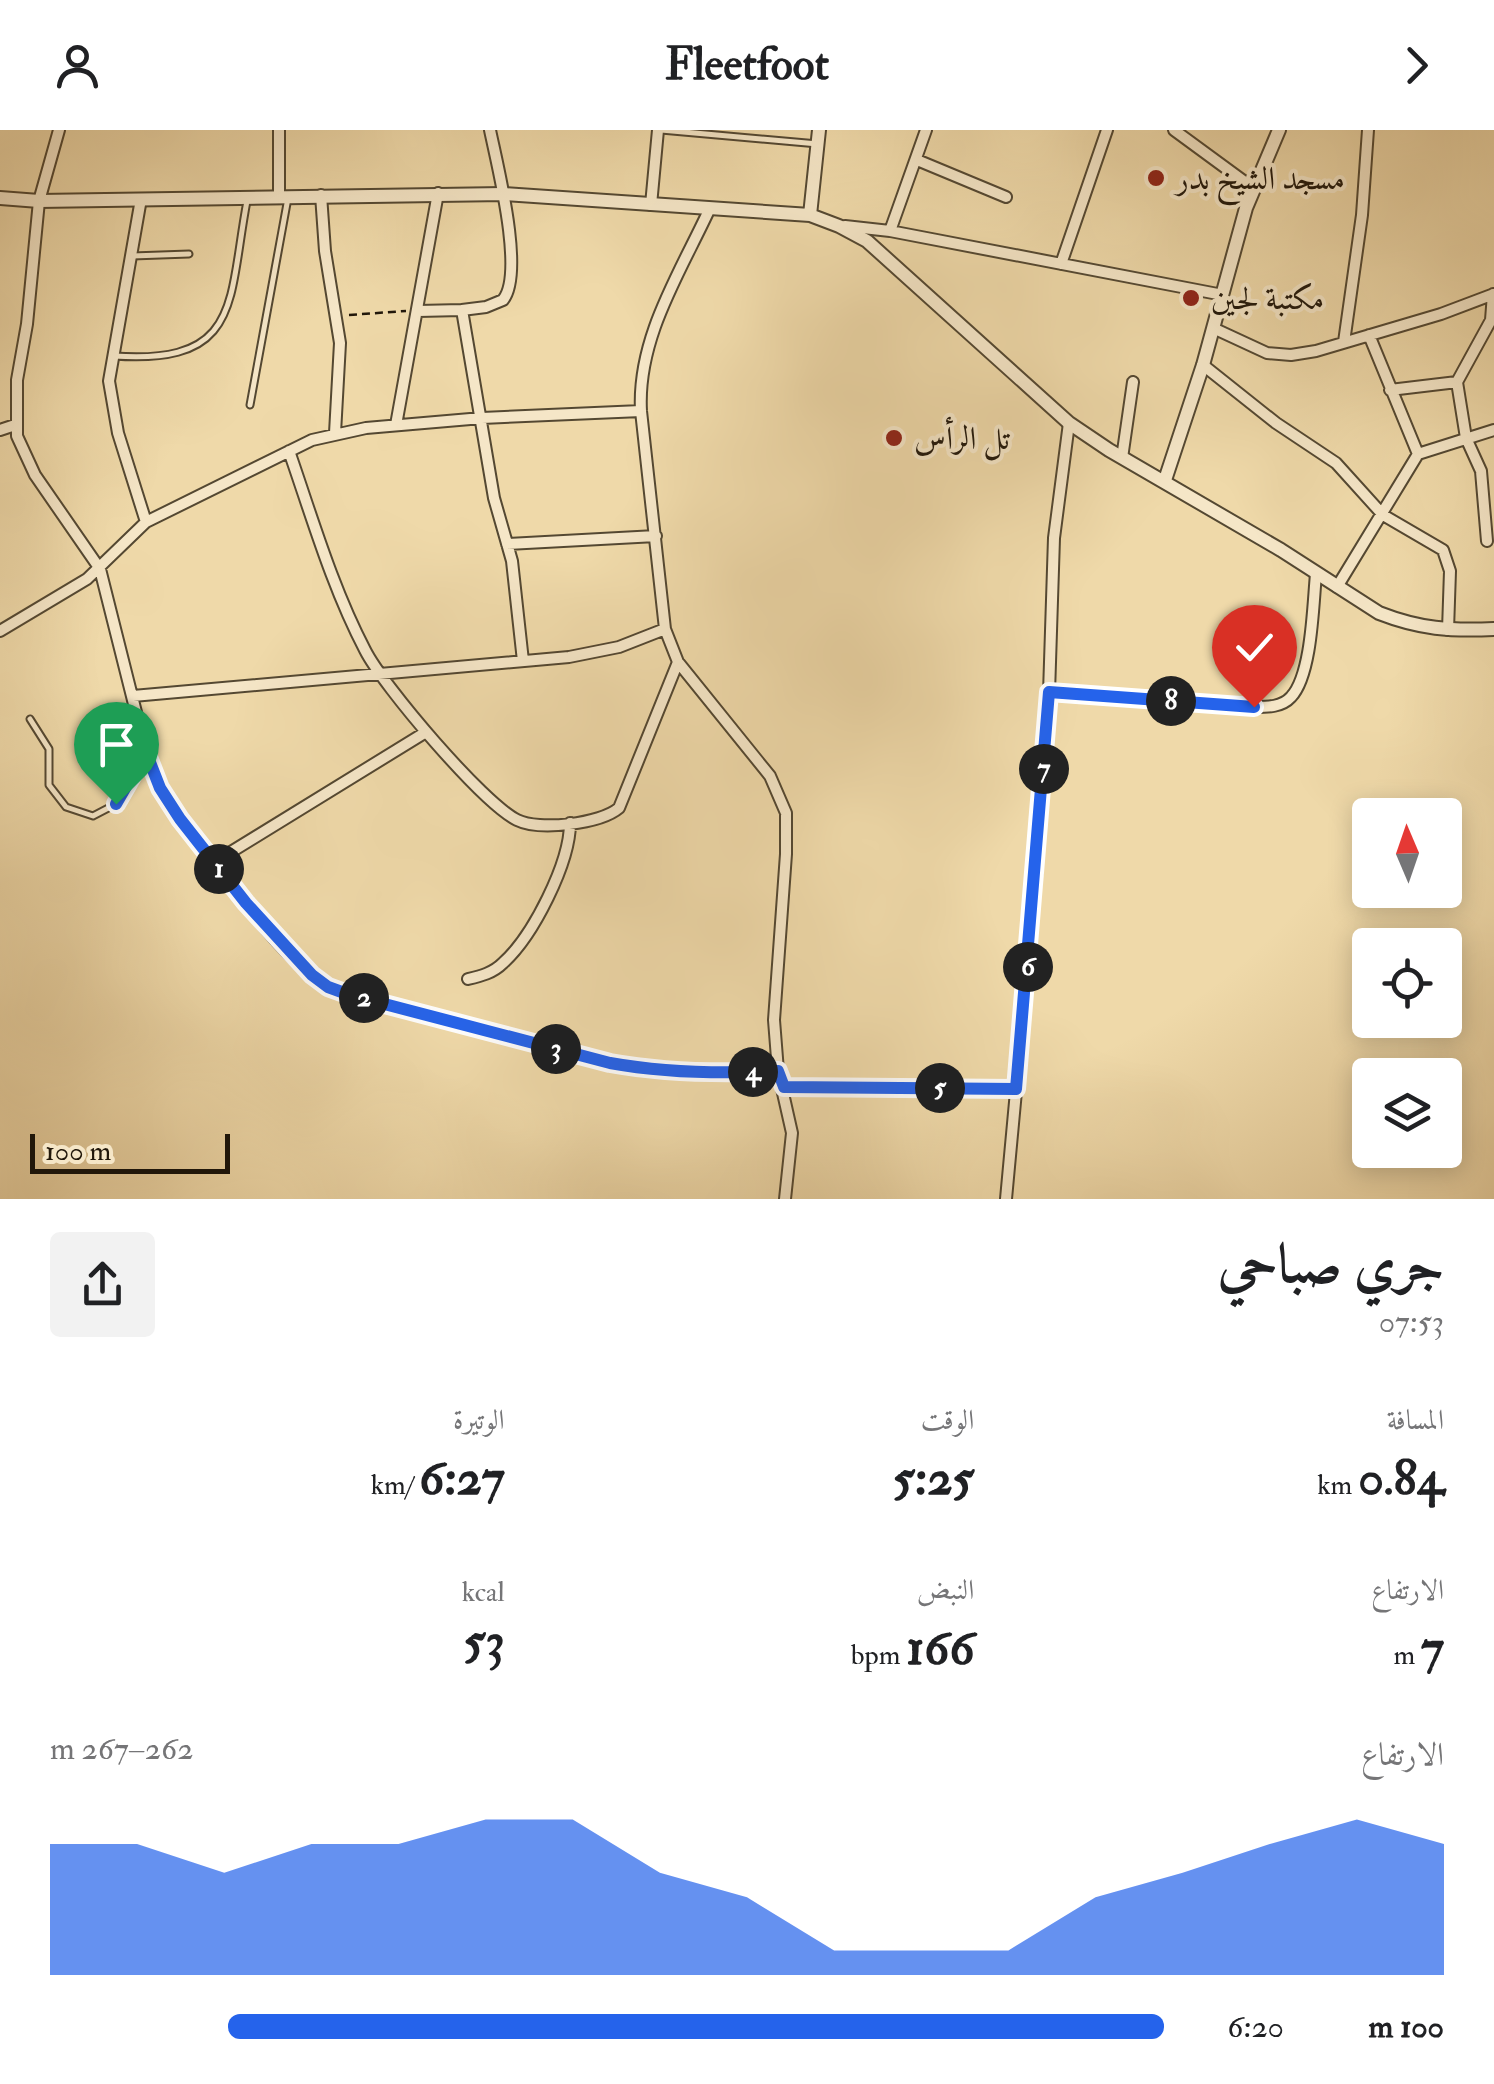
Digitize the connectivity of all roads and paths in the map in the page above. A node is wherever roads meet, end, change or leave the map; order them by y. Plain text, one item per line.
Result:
1 (59, 130) edge
2 (279, 130) edge
3 (490, 130) edge
4 (660, 130) edge
5 (926, 130) edge
6 (1107, 130) edge
7 (1174, 130) edge
8 (1279, 130) edge
9 (1368, 130) edge
10 (818, 137) edge
11 (917, 160) junction
12 (1253, 188) junction
13 (438, 193) junction
14 (504, 194) junction
15 (321, 195) junction
16 (248, 196) junction
17 (284, 196) junction
18 (1006, 197) dead end
19 (0, 198) edge
20 (141, 200) junction
21 (40, 201) junction
22 (651, 205) junction
23 (710, 208) junction
24 (810, 215) junction
25 (839, 226) junction
26 (890, 231) junction
27 (189, 254) dead end
28 (130, 256) junction
29 (1060, 264) junction
30 (1494, 294) edge
31 (1222, 295) junction
32 (418, 310) junction
33 (462, 310) junction
34 (336, 316) junction
35 (1213, 328) junction
36 (1370, 335) junction
37 (1344, 342) junction
38 (111, 356) junction
39 (1203, 365) junction
40 (1133, 382) dead end
41 (1457, 382) junction
42 (1390, 390) junction
43 (250, 405) dead end
44 (641, 411) junction
45 (482, 418) junction
46 (1068, 423) junction
47 (15, 425) junction
48 (396, 426) junction
49 (0, 430) edge
50 (1494, 430) edge
51 (335, 433) junction
52 (1466, 438) junction
53 (289, 450) junction
54 (1418, 454) junction
55 (1122, 458) junction
56 (1165, 480) junction
57 (1383, 515) junction
58 (1490, 517) edge
59 (146, 522) junction
60 (656, 536) junction
61 (1487, 541) dead end
62 (508, 544) junction
63 (100, 570) junction
64 (1316, 574) junction
65 (1337, 587) junction
66 (1494, 629) edge
67 (0, 630) edge
68 (665, 630) junction
69 (1448, 630) junction
70 (523, 661) junction
71 (678, 662) junction
72 (378, 673) junction
73 (1049, 692) junction
74 (133, 696) junction
75 (30, 719) dead end
76 (426, 732) junction
77 (146, 752) junction
78 (570, 823) junction
79 (214, 863) junction
80 (468, 979) dead end
81 (778, 1071) junction
82 (784, 1087) junction
83 (1016, 1089) junction
84 (785, 1199) edge
85 (1006, 1199) edge

1 - 21 street
2 - 17 street
3 - 14 street
4 - 10 lane
4 - 22 street
5 - 11 street
6 - 29 street
7 - 12 street
8 - 12 street
9 - 37 street
10 - 24 street
11 - 18 street
11 - 26 street
12 - 31 street
13 - 14 street
13 - 15 street
13 - 32 street
14 - 22 street
14 - 33 street
15 - 17 street
15 - 34 street
16 - 17 street
16 - 20 street
16 - 38 lane
17 - 43 lane
19 - 21 street
20 - 21 street
20 - 28 street
21 - 47 street
22 - 23 street
23 - 24 street
23 - 44 street
24 - 25 street
25 - 26 street
25 - 46 street
26 - 29 street
27 - 28 lane
28 - 38 street
29 - 31 street
30 - 36 street
30 - 41 street
31 - 35 street
32 - 33 street
32 - 34 path
32 - 48 street
33 - 45 street
34 - 51 street
35 - 37 street
35 - 39 street
36 - 37 street
36 - 42 street
38 - 59 street
39 - 56 street
39 - 57 street
40 - 55 street
41 - 42 street
41 - 52 street
42 - 54 street
44 - 45 street
44 - 60 street
45 - 48 street
45 - 62 street
46 - 55 street
46 - 73 street
47 - 49 street
47 - 63 street
48 - 51 street
50 - 52 street
51 - 53 street
52 - 54 street
52 - 58 street
53 - 59 street
53 - 72 street
54 - 57 street
55 - 56 street
56 - 64 street
57 - 65 street
57 - 69 street
58 - 61 street
59 - 63 street
60 - 62 street
60 - 68 street
62 - 70 street
63 - 67 street
63 - 74 street
64 - 65 street
64 - 73 street
65 - 69 street
66 - 69 street
68 - 70 street
68 - 71 street
70 - 72 street
71 - 78 street
71 - 81 street
72 - 74 street
72 - 76 street
73 - 83 street
74 - 77 street
75 - 77 lane
76 - 78 street
76 - 79 street
77 - 79 street
78 - 80 street
79 - 81 street
81 - 82 street
82 - 83 street
82 - 84 street
83 - 85 street

